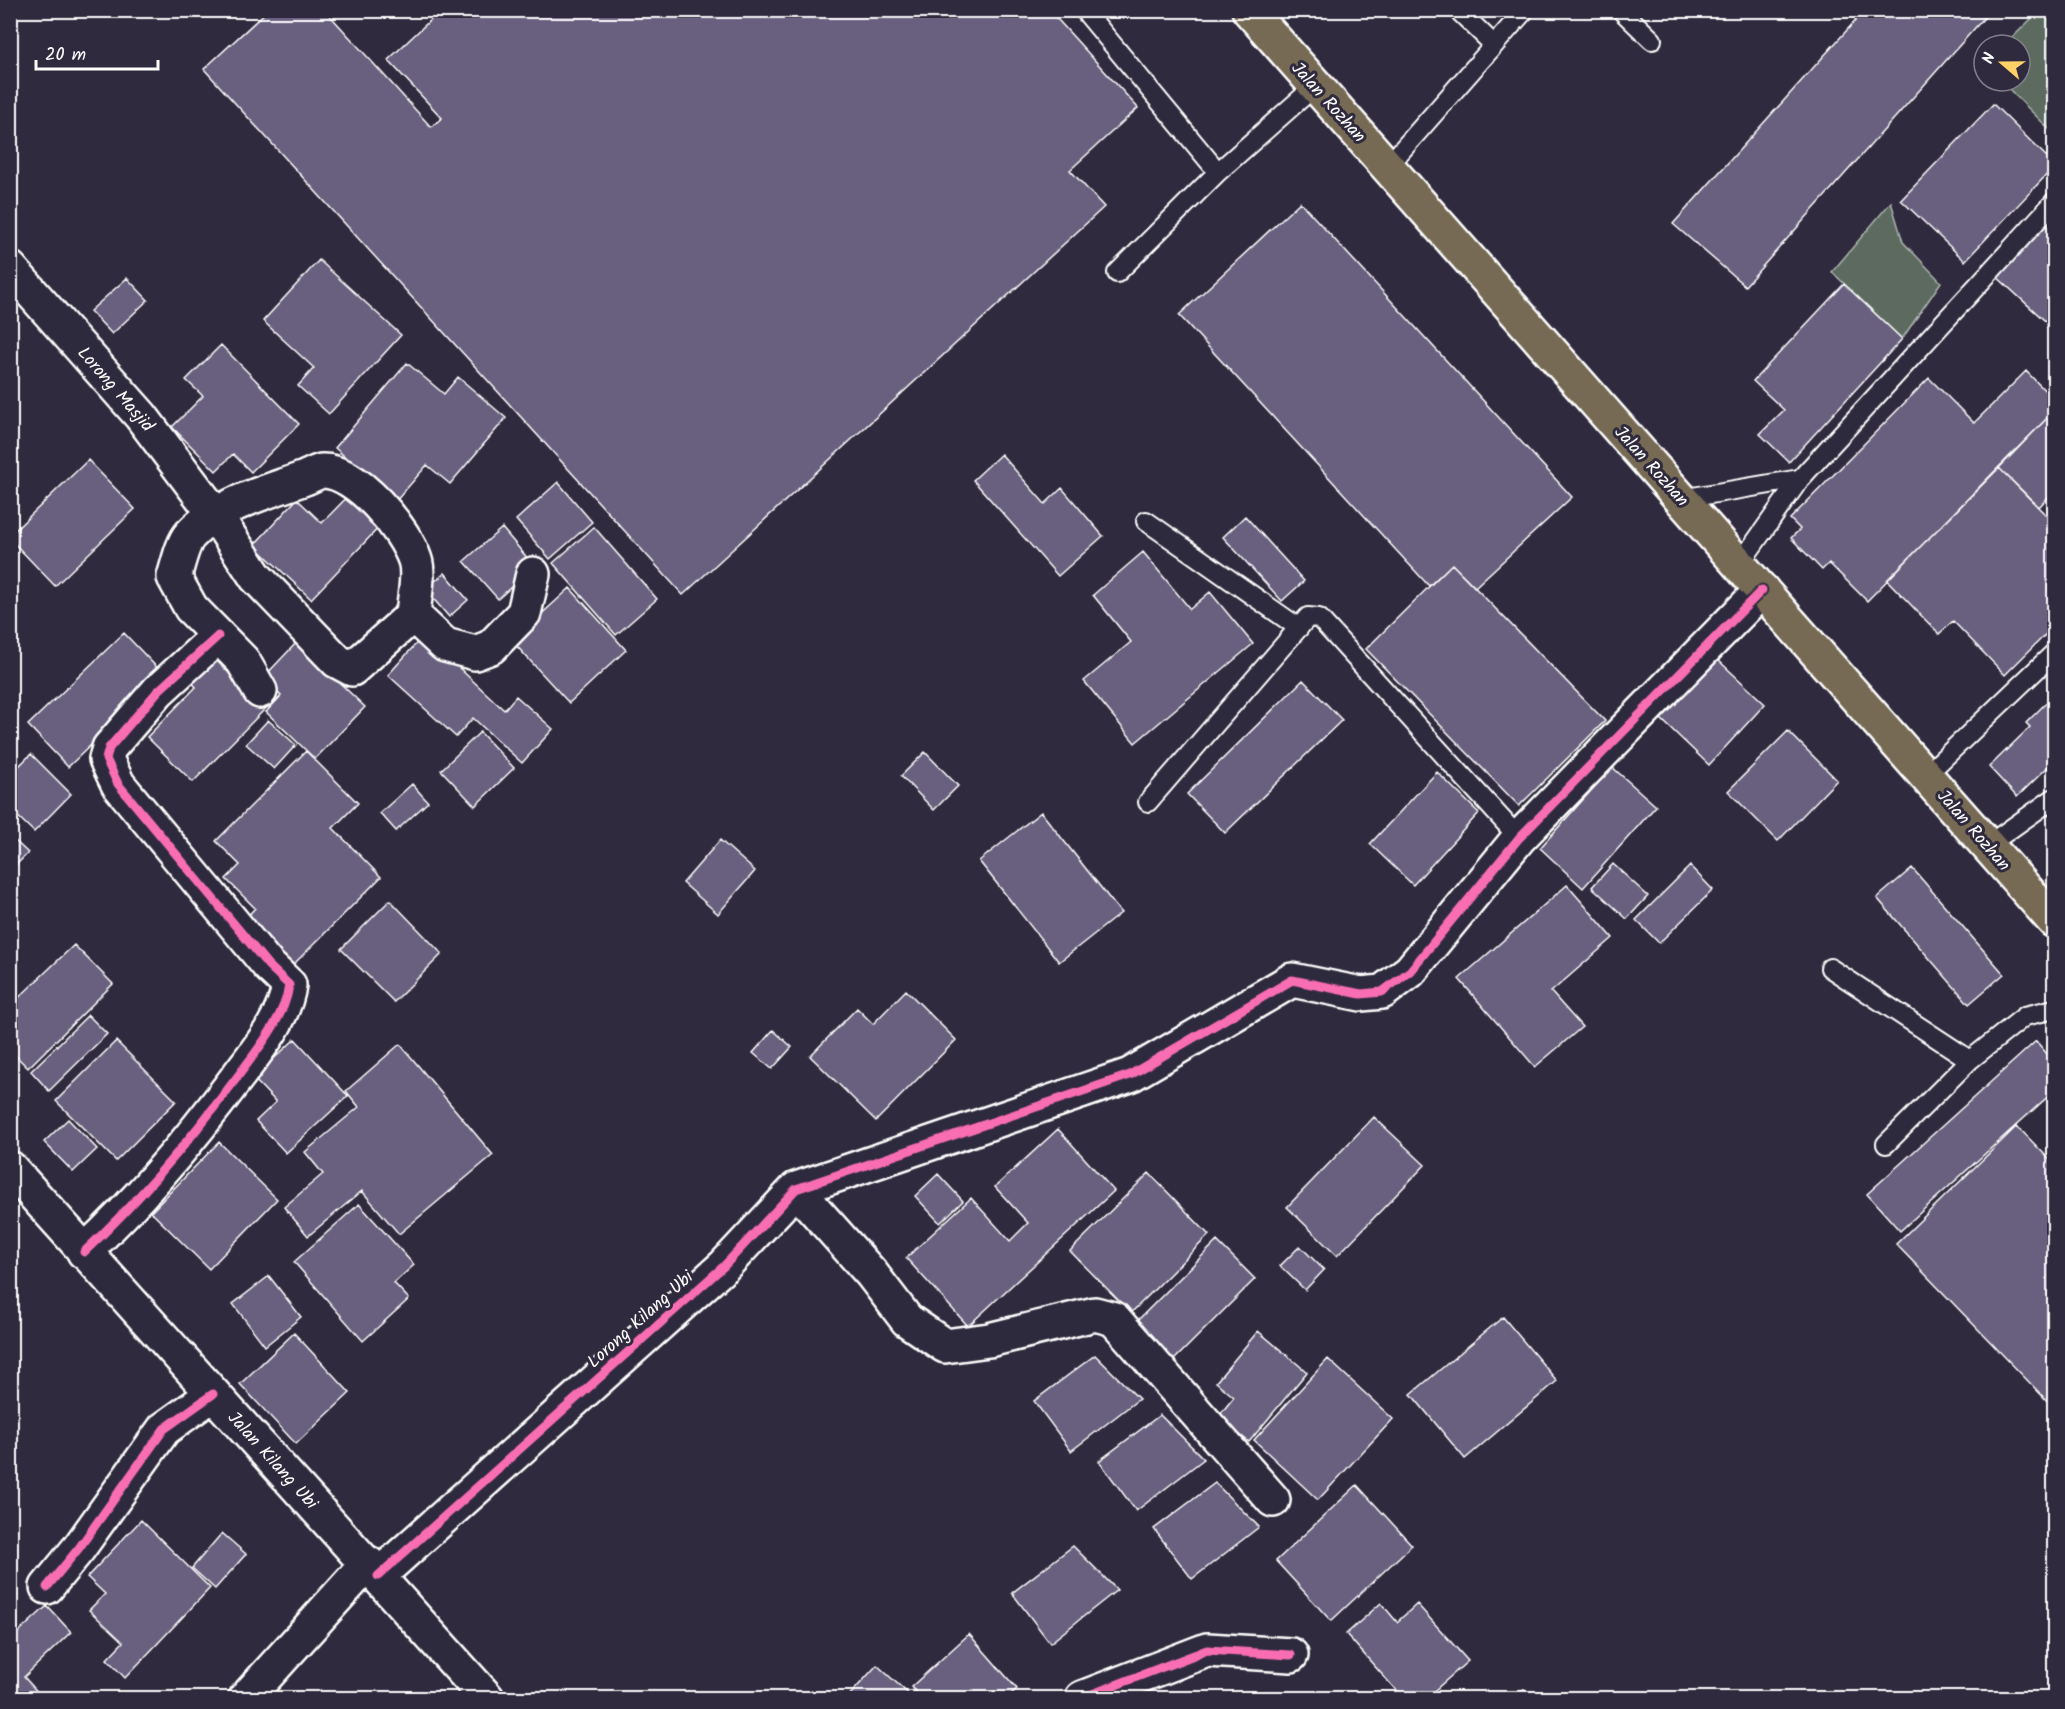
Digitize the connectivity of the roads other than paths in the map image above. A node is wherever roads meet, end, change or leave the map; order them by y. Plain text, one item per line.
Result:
1 (1084, 10) edge
2 (1249, 10) edge
3 (1458, 10) edge
4 (1525, 10) edge
5 (1621, 10) edge
6 (1652, 40) dead end
7 (1494, 45) junction
8 (1315, 86) junction
9 (1387, 167) junction
10 (1218, 172) junction
11 (2055, 202) edge
12 (10, 268) edge
13 (1117, 273) dead end
14 (1800, 478) junction
15 (1681, 499) junction
16 (216, 516) junction
17 (1146, 521) dead end
18 (1739, 565) junction
19 (533, 574) dead end
20 (1762, 590) junction
21 (412, 615) junction
22 (1299, 628) junction
23 (218, 636) junction
24 (2055, 653) edge
25 (260, 691) dead end
26 (1926, 775) junction
27 (2055, 798) edge
28 (1148, 802) dead end
29 (1519, 838) junction
30 (1988, 845) junction
31 (2055, 921) edge
32 (1830, 968) dead end
33 (2055, 1009) edge
34 (1970, 1060) junction
35 (1886, 1144) dead end
36 (10, 1168) edge
37 (796, 1190) junction
38 (84, 1252) junction
39 (213, 1394) junction
40 (1274, 1500) dead end
41 (373, 1570) junction
42 (47, 1587) dead end
43 (1291, 1655) dead end
44 (246, 1698) edge
45 (487, 1698) edge
46 (1082, 1698) edge

1 - 10 lane
2 - 8 main road, Jalan Rozhan
3 - 7 lane
4 - 7 lane
5 - 6 lane
7 - 9 lane
8 - 9 main road, Jalan Rozhan
8 - 10 lane
9 - 15 main road, Jalan Rozhan
10 - 13 lane
11 - 14 lane
12 - 16 street, Lorong Masjid
14 - 15 lane
14 - 18 lane
15 - 18 main road, Jalan Rozhan
16 - 21 street, Lorong Masjid
16 - 21 street
16 - 23 street
17 - 22 lane
18 - 20 main road, Jalan Rozhan
19 - 21 street
20 - 26 main road, Jalan Rozhan
20 - 29 street, Lorong Kilang Ubi
22 - 28 lane
22 - 29 lane
23 - 25 street
23 - 38 street
24 - 26 lane
26 - 30 main road, Jalan Rozhan
27 - 30 lane
29 - 37 street, Lorong Kilang Ubi
30 - 31 main road, Jalan Rozhan
32 - 34 lane
33 - 34 lane
34 - 35 lane
36 - 38 street, Jalan Kilang Ubi
37 - 40 street
37 - 41 street, Lorong Kilang Ubi
38 - 39 street, Jalan Kilang Ubi
39 - 41 street, Jalan Kilang Ubi
39 - 42 street
41 - 44 street, Lorong Kilang Ubi
41 - 45 street, Jalan Kilang Ubi
43 - 46 street

